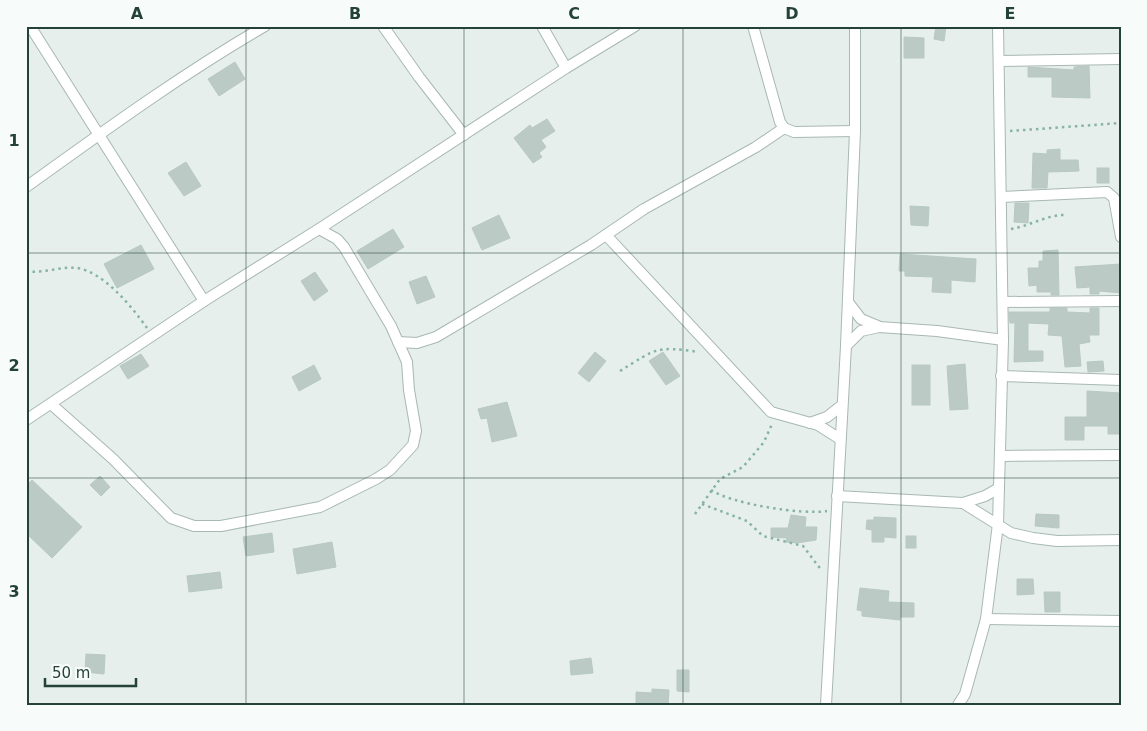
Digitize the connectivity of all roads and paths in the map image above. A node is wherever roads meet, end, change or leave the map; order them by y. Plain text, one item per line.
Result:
1 (30, 26) edge
2 (265, 26) edge
3 (383, 26) edge
4 (542, 26) edge
5 (635, 26) edge
6 (753, 26) edge
7 (855, 26) edge
8 (998, 26) edge
9 (1121, 59) edge
10 (998, 61) junction
11 (566, 68) junction
12 (1121, 123) edge
13 (784, 128) junction
14 (855, 131) junction
15 (1000, 132) junction
16 (100, 134) junction
17 (464, 135) junction
18 (26, 188) edge
19 (1001, 196) junction
20 (1067, 215) dead end
21 (319, 229) junction
22 (1002, 231) junction
23 (606, 235) junction
24 (1121, 237) edge
25 (26, 271) edge
26 (204, 301) junction
27 (1121, 301) edge
28 (848, 302) junction
29 (1003, 302) junction
30 (879, 326) junction
31 (152, 334) junction
32 (1003, 340) junction
33 (398, 342) junction
34 (846, 346) junction
35 (718, 354) junction
36 (620, 371) dead end
37 (1001, 376) junction
38 (1121, 380) edge
39 (51, 404) junction
40 (841, 406) junction
41 (26, 420) edge
42 (774, 422) dead end
43 (809, 423) junction
44 (840, 439) junction
45 (1121, 455) edge
46 (1000, 456) junction
47 (999, 488) junction
48 (711, 490) junction
49 (836, 496) junction
50 (702, 504) junction
51 (963, 504) junction
52 (836, 510) junction
53 (695, 514) dead end
54 (998, 524) junction
55 (1121, 540) edge
56 (832, 584) junction
57 (986, 619) junction
58 (1121, 621) edge
59 (826, 705) edge
60 (958, 705) edge

1 - 16 street
2 - 16 street
3 - 17 street
4 - 11 street
5 - 11 street
6 - 13 street
7 - 14 street
8 - 10 street
9 - 10 street
10 - 15 street
11 - 17 street
12 - 15 path
13 - 14 street
13 - 23 street
14 - 28 street
15 - 19 street
16 - 18 street
16 - 26 street
17 - 21 street
19 - 22 street
19 - 24 street
20 - 22 path
21 - 26 street
21 - 33 street
22 - 29 street
23 - 33 street
23 - 35 street
25 - 31 path
26 - 31 street
27 - 29 street
28 - 30 street
28 - 34 street
29 - 32 street
30 - 32 street
30 - 34 street
31 - 39 street
32 - 37 street
33 - 39 street
34 - 40 street
35 - 36 path
35 - 43 street
37 - 38 street
37 - 46 street
39 - 41 street
40 - 43 street
40 - 44 street
42 - 48 path
43 - 44 street
44 - 49 street
45 - 46 street
46 - 47 street
47 - 51 street
47 - 54 street
48 - 50 path
48 - 52 path
49 - 51 street
49 - 52 street
50 - 53 path
50 - 56 path
51 - 54 street
52 - 56 street
54 - 55 street
54 - 57 street
56 - 59 street
57 - 58 street
57 - 60 street

